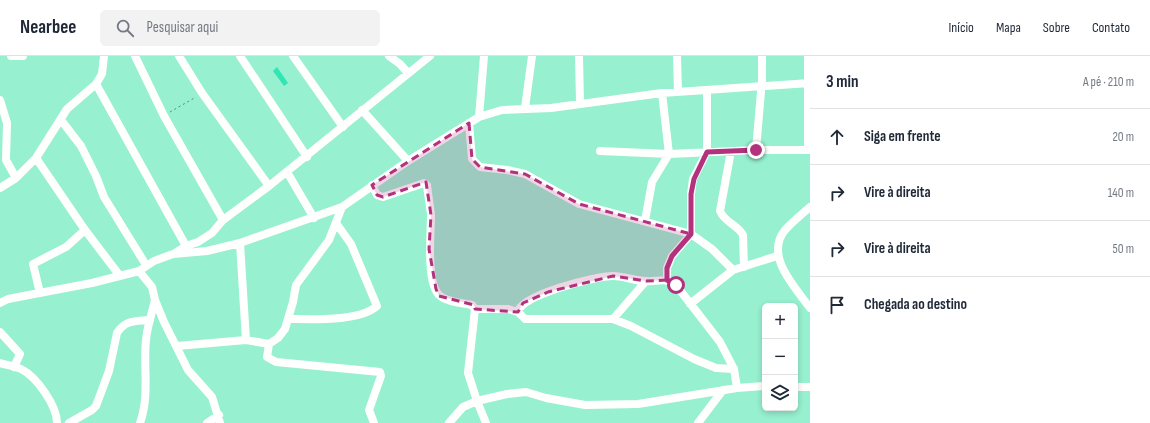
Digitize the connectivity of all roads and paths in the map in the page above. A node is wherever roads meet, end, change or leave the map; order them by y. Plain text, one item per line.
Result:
1 (11, 56) edge
2 (23, 56) edge
3 (104, 56) edge
4 (135, 56) edge
5 (179, 56) edge
6 (240, 56) edge
7 (293, 56) edge
8 (389, 56) edge
9 (430, 56) edge
10 (484, 56) edge
11 (532, 56) edge
12 (579, 56) edge
13 (677, 56) edge
14 (762, 56) edge
15 (808, 56) edge
16 (401, 60) edge
17 (408, 73) junction
18 (809, 83) edge
19 (96, 84) junction
20 (762, 86) junction
21 (707, 91) junction
22 (678, 92) junction
23 (202, 93) junction
24 (662, 93) junction
25 (0, 100) edge
26 (580, 103) junction
27 (525, 108) junction
28 (362, 110) junction
29 (164, 116) junction
30 (479, 117) junction
31 (61, 120) junction
32 (469, 123) junction
33 (342, 127) junction
34 (756, 150) junction
35 (809, 150) edge
36 (600, 151) dead end
37 (731, 151) junction
38 (707, 152) junction
39 (669, 154) junction
40 (307, 157) junction
41 (36, 158) junction
42 (408, 161) junction
43 (287, 172) junction
44 (16, 178) junction
45 (372, 185) junction
46 (269, 186) junction
47 (0, 188) edge
48 (342, 207) junction
49 (810, 207) edge
50 (314, 218) junction
51 (224, 220) junction
52 (645, 221) junction
53 (336, 222) junction
54 (85, 230) junction
55 (691, 234) junction
56 (240, 243) junction
57 (186, 246) junction
58 (173, 254) junction
59 (777, 256) junction
60 (146, 265) junction
61 (744, 267) junction
62 (732, 270) junction
63 (139, 271) junction
64 (120, 276) junction
65 (667, 280) junction
66 (646, 281) junction
67 (40, 294) junction
68 (155, 300) junction
69 (0, 302) edge
70 (690, 304) junction
71 (810, 308) edge
72 (475, 309) junction
73 (518, 312) junction
74 (288, 319) junction
75 (613, 319) junction
76 (150, 320) junction
77 (0, 332) edge
78 (246, 340) junction
79 (269, 344) junction
80 (177, 346) junction
81 (0, 363) edge
82 (14, 367) junction
83 (734, 369) junction
84 (762, 386) edge
85 (798, 387) edge
86 (810, 387) edge
87 (737, 388) junction
88 (723, 390) junction
89 (477, 401) junction
90 (220, 419) edge
91 (57, 423) edge
92 (69, 423) edge
93 (140, 423) edge
94 (207, 423) edge
95 (374, 423) edge
96 (449, 423) edge
97 (486, 423) edge
98 (698, 423) edge

1 - 2 street
3 - 19 street
4 - 29 street
5 - 23 street
6 - 40 street
7 - 33 street
8 - 16 street
9 - 17 street
10 - 30 street
11 - 27 street
12 - 26 street
13 - 22 street
14 - 20 street
15 - 18 street
16 - 17 street
17 - 28 street
18 - 20 street
18 - 35 street
19 - 31 street
19 - 57 street
20 - 21 street
20 - 34 street
21 - 22 street
21 - 38 street
22 - 24 street
23 - 29 path
23 - 46 street
24 - 26 street
24 - 39 street
25 - 44 street
26 - 27 street
27 - 30 street
28 - 33 street
28 - 42 street
29 - 51 street
30 - 32 street
31 - 41 street
31 - 60 street
32 - 42 street
32 - 52 street
33 - 40 street
34 - 35 street
34 - 37 street
36 - 39 street
37 - 38 street
37 - 61 street
38 - 39 street
38 - 55 street
39 - 52 street
40 - 43 street
41 - 44 street
41 - 54 street
42 - 45 street
43 - 46 street
43 - 50 street
44 - 47 street
45 - 48 street
45 - 72 street
46 - 51 street
48 - 50 street
48 - 53 street
49 - 59 street
50 - 56 street
51 - 57 street
52 - 55 street
53 - 74 street
53 - 74 street
54 - 64 street
54 - 67 street
55 - 62 street
55 - 65 street
56 - 58 street
56 - 78 street
57 - 58 street
58 - 60 street
59 - 61 street
59 - 71 street
60 - 63 street
61 - 62 street
62 - 70 street
63 - 64 street
63 - 68 street
64 - 67 street
65 - 66 street
65 - 70 street
66 - 73 street
66 - 75 street
67 - 69 street
68 - 76 street
68 - 80 street
70 - 83 street
72 - 73 street
72 - 89 street
73 - 75 street
74 - 79 street
75 - 83 street
76 - 92 street
76 - 93 street
77 - 82 street
78 - 79 street
78 - 80 street
79 - 95 street
80 - 90 street
81 - 82 street
82 - 91 street
83 - 87 street
84 - 87 street
85 - 86 street
87 - 88 street
88 - 89 street
88 - 98 street
89 - 96 street
89 - 97 street
90 - 94 street

